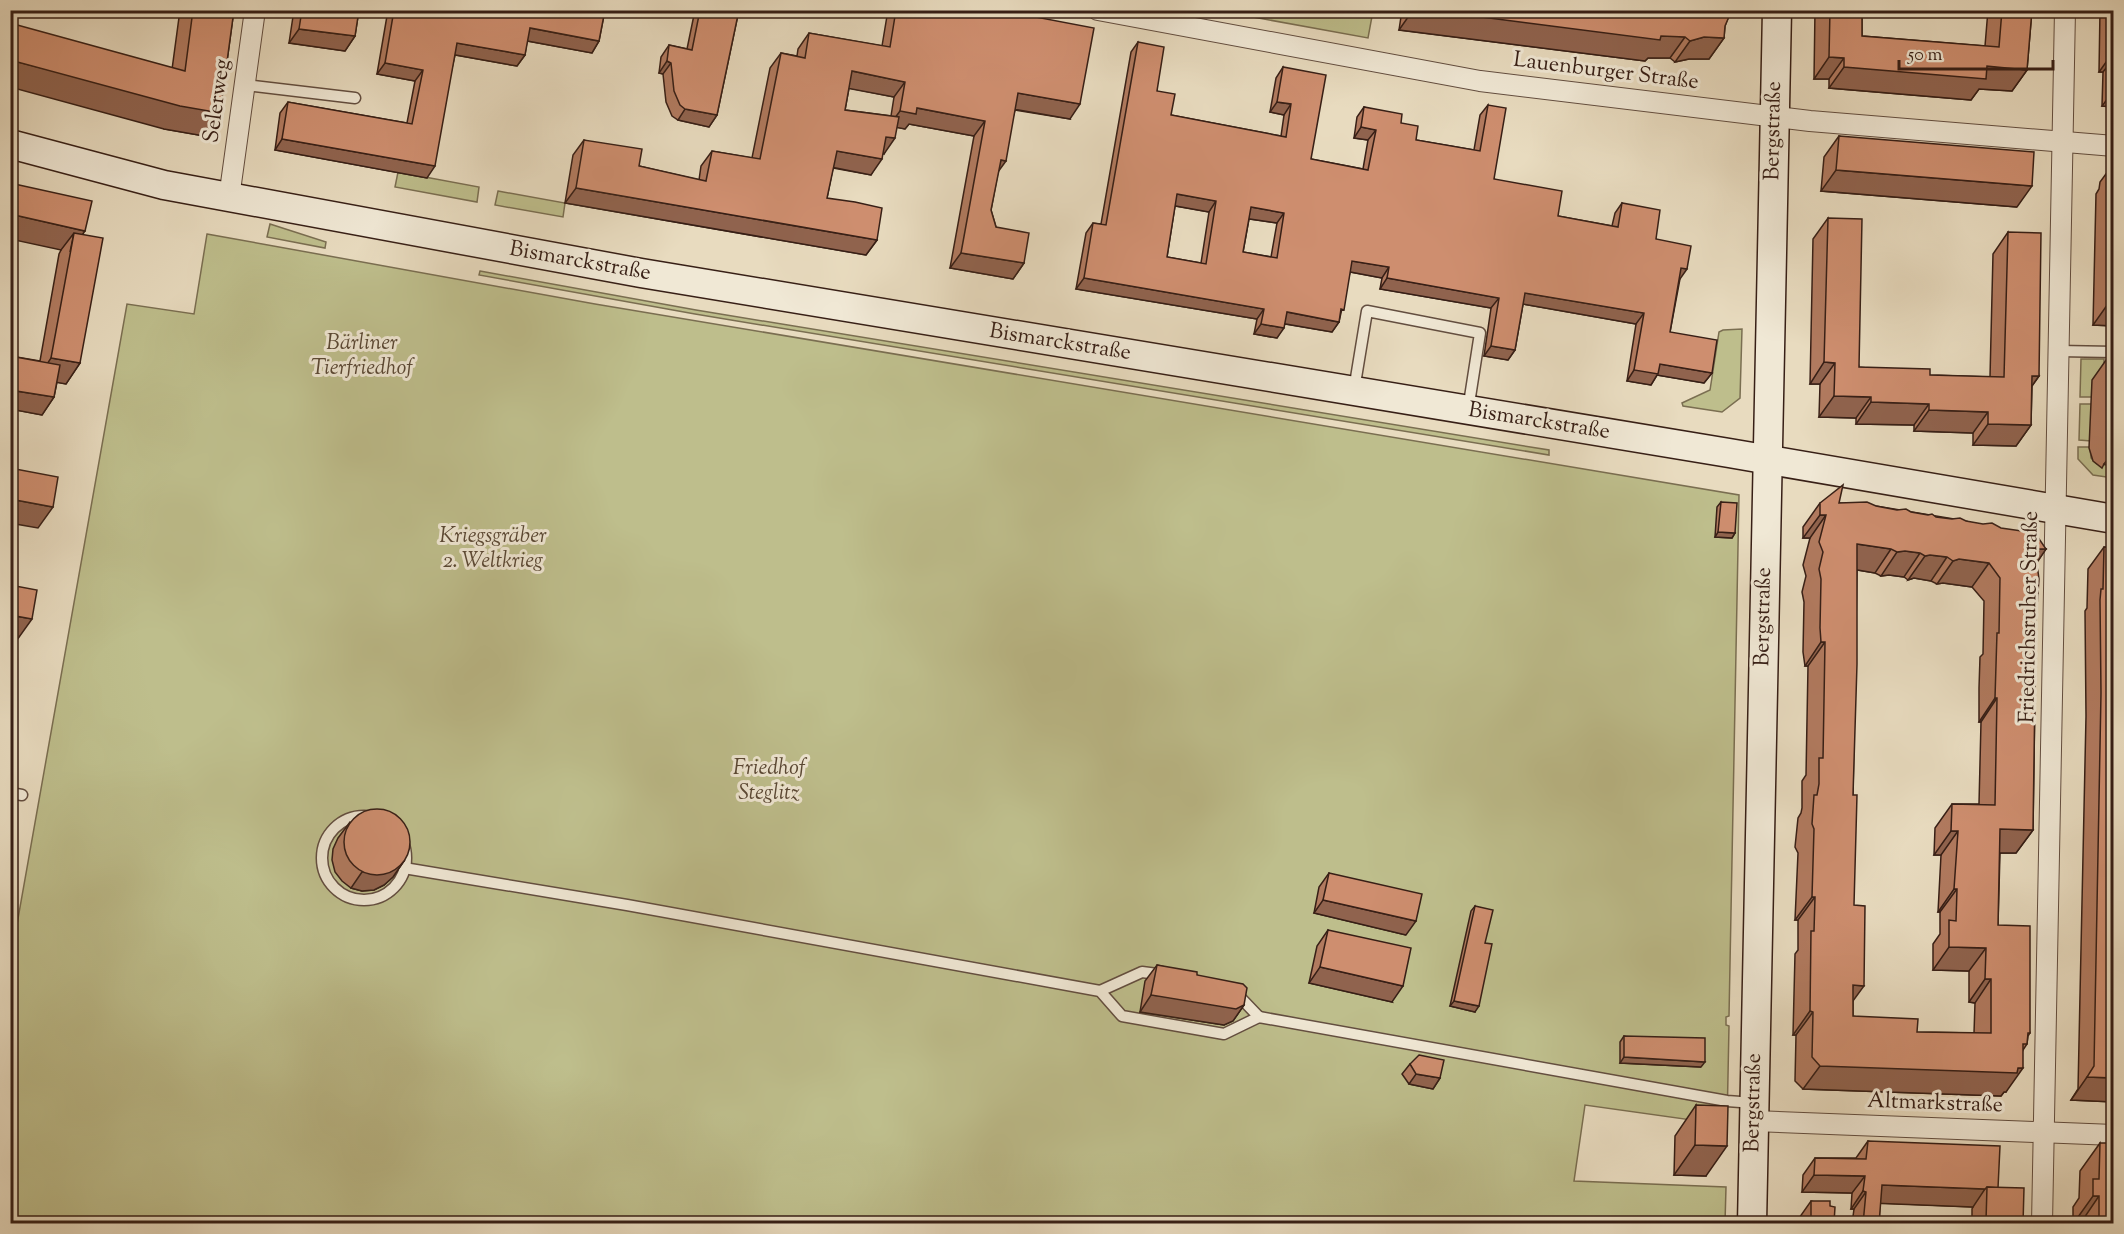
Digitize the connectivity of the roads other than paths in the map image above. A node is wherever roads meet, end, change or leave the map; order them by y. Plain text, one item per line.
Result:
1 (255, 10) edge
2 (1098, 10) edge
3 (1777, 10) edge
4 (2065, 10) edge
5 (245, 85) junction
6 (355, 98) dead end
7 (1774, 116) junction
8 (2063, 142) junction
9 (10, 144) edge
10 (2114, 146) edge
11 (229, 198) junction
12 (2059, 351) junction
13 (2114, 352) edge
14 (1353, 391) junction
15 (1467, 410) junction
16 (1767, 460) junction
17 (2056, 510) junction
18 (2114, 519) edge
19 (10, 793) edge
20 (22, 795) dead end
21 (404, 868) junction
22 (1176, 977) edge
23 (1228, 985) edge
24 (1100, 991) junction
25 (1259, 1017) junction
26 (1754, 1112) junction
27 (2044, 1132) junction
28 (2114, 1135) edge
29 (1752, 1224) edge
30 (2042, 1224) edge

1 - 5 street, Selerweg
2 - 7 street, Lauenburger Straße
3 - 7 street, Bergstraße
4 - 8 street, Friedrichsruher Straße
5 - 6 lane
5 - 11 street, Selerweg
7 - 8 street, Lauenburger Straße
7 - 16 street, Bergstraße
8 - 10 street, Lauenburger Straße
8 - 12 street, Friedrichsruher Straße
9 - 11 street, Bismarckstraße
11 - 14 street, Bismarckstraße
12 - 13 lane
12 - 17 street, Friedrichsruher Straße
14 - 15 street, Bismarckstraße
14 - 15 lane
15 - 16 street, Bismarckstraße
16 - 17 street, Bismarckstraße
16 - 26 street, Bergstraße
17 - 18 street, Bismarckstraße
17 - 27 street, Friedrichsruher Straße
19 - 20 lane
21 - 21 lane
21 - 24 lane
22 - 24 lane
23 - 25 lane
24 - 25 lane
25 - 26 lane
26 - 27 street, Altmarkstraße
26 - 29 street, Bergstraße
27 - 28 street, Altmarkstraße
27 - 30 street, Friedrichsruher Straße

